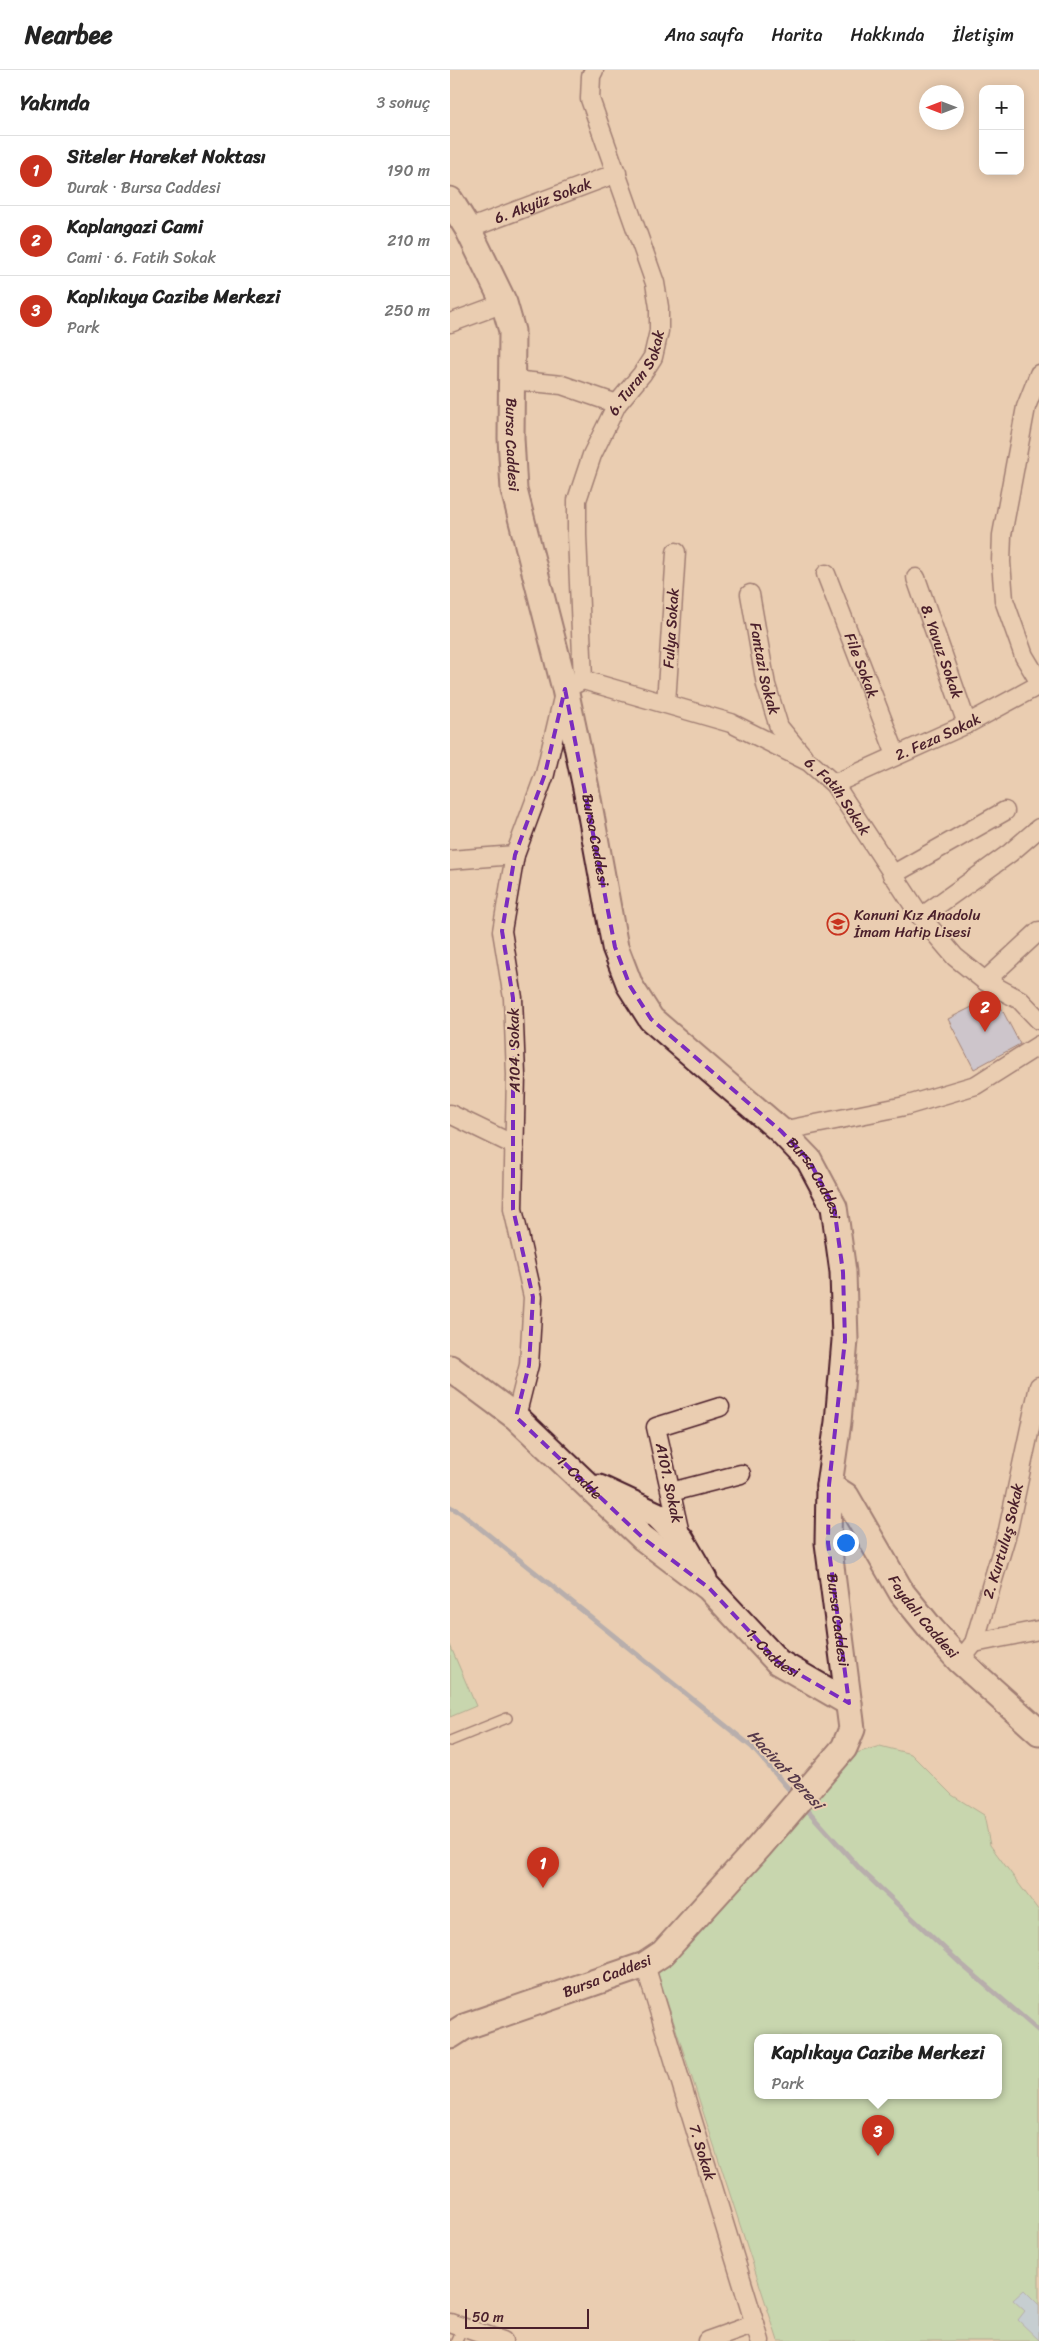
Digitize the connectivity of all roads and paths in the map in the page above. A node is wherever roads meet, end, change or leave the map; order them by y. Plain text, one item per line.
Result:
1 (594, 70) edge
2 (617, 173) junction
3 (450, 200) edge
4 (468, 229) junction
5 (504, 303) junction
6 (450, 323) edge
7 (1039, 374) edge
8 (512, 380) junction
9 (617, 404) junction
10 (676, 552) dead end
11 (826, 574) dead end
12 (916, 578) dead end
13 (750, 594) dead end
14 (1039, 681) edge
15 (574, 684) junction
16 (1039, 685) edge
17 (666, 703) junction
18 (966, 724) junction
19 (896, 755) junction
20 (809, 762) junction
21 (834, 784) junction
22 (1005, 812) dead end
23 (1039, 828) edge
24 (515, 854) junction
25 (450, 860) edge
26 (892, 874) junction
27 (921, 917) junction
28 (1039, 930) edge
29 (985, 981) junction
30 (1039, 1020) edge
31 (1039, 1045) edge
32 (450, 1114) edge
33 (780, 1131) junction
34 (514, 1145) junction
35 (450, 1368) edge
36 (1039, 1386) edge
37 (720, 1407) dead end
38 (516, 1417) junction
39 (741, 1474) dead end
40 (584, 1481) junction
41 (829, 1485) junction
42 (671, 1492) junction
43 (681, 1539) junction
44 (709, 1588) junction
45 (1039, 1630) edge
46 (967, 1652) junction
47 (849, 1703) junction
48 (507, 1718) dead end
49 (1039, 1732) edge
50 (450, 1741) edge
51 (645, 1965) junction
52 (450, 2036) edge
53 (755, 2324) junction
54 (457, 2331) edge
55 (503, 2341) edge
56 (707, 2341) edge
57 (760, 2341) edge

1 - 2 street, 6. Turan Sokak
2 - 4 street, 6. Akyüz Sokak
2 - 9 street, 6. Turan Sokak
3 - 4 main road, Bursa Caddesi
4 - 5 main road, Bursa Caddesi
5 - 6 street
5 - 8 main road, Bursa Caddesi
7 - 14 street
8 - 9 street
8 - 15 main road, Bursa Caddesi
9 - 15 street, 6. Turan Sokak
10 - 17 street, Fulya Sokak
11 - 19 street, File Sokak
12 - 18 street, 8. Yavuz Sokak
13 - 20 street, Fantazi Sokak
15 - 17 street, 6. Fatih Sokak
15 - 24 street, A104. Sokak
15 - 33 main road, Bursa Caddesi
16 - 18 street, 2. Feza Sokak
17 - 20 street, 6. Fatih Sokak
18 - 19 street, 2. Feza Sokak
19 - 21 street, 2. Feza Sokak
20 - 21 street, 6. Fatih Sokak
21 - 26 street, 6. Fatih Sokak
22 - 26 street
23 - 27 street
24 - 25 street
24 - 34 street, A104. Sokak
26 - 27 street, 6. Fatih Sokak
27 - 29 street, 6. Fatih Sokak
28 - 29 street
29 - 30 street, 6. Fatih Sokak
31 - 33 street
32 - 34 street
33 - 41 main road, Bursa Caddesi
34 - 38 street, A104. Sokak
35 - 38 main road, 1. Cadde
36 - 46 street, 2. Kurtuluş Sokak
37 - 42 street, A101. Sokak
38 - 40 main road, 1. Cadde
39 - 42 street
40 - 43 main road
40 - 44 main road, 1. Cadde
41 - 46 main road, Faydalı Caddesi
41 - 47 main road, Bursa Caddesi
42 - 43 street, A101. Sokak
43 - 44 main road
44 - 47 main road, 1. Caddesi
45 - 46 street
46 - 49 main road, Faydalı Caddesi
47 - 51 main road, Bursa Caddesi
48 - 50 lane
51 - 52 main road, Bursa Caddesi
51 - 53 street, 7. Sokak
53 - 56 street
53 - 57 street, 7. Sokak
54 - 55 street

